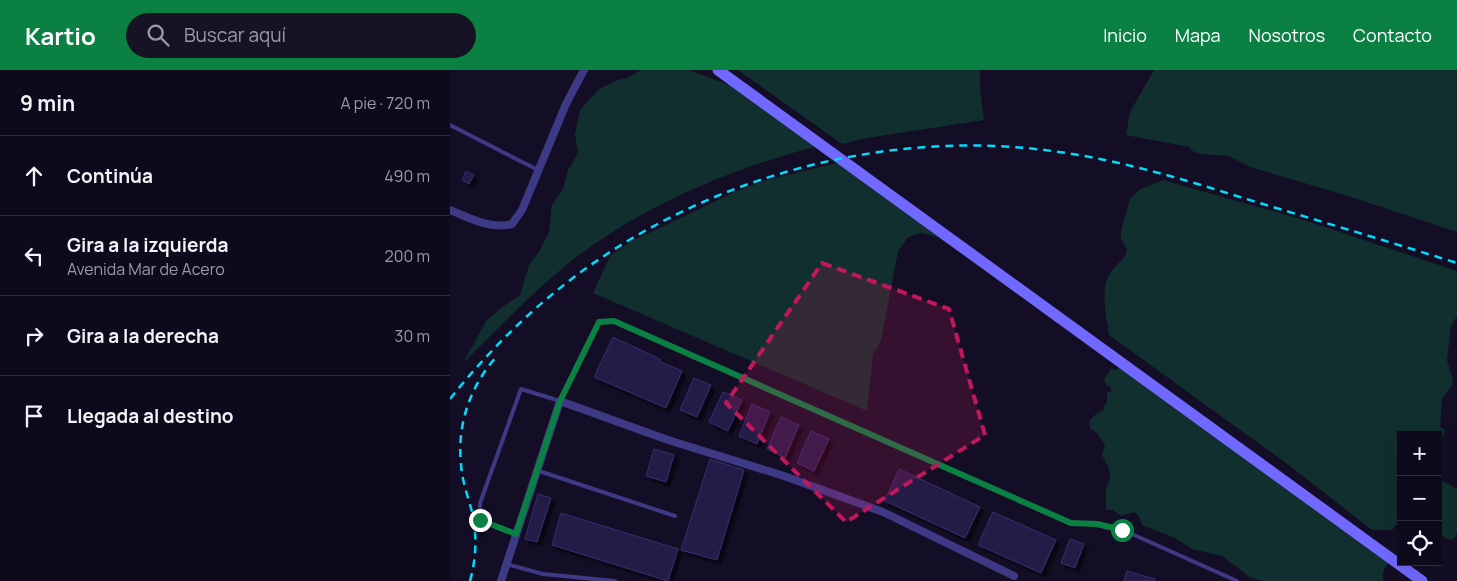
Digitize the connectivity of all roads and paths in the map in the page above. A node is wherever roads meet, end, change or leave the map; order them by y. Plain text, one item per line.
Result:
1 (584, 70) edge
2 (718, 70) edge
3 (450, 125) edge
4 (538, 170) junction
5 (450, 210) edge
6 (560, 401) junction
7 (536, 470) junction
8 (675, 516) dead end
9 (516, 534) junction
10 (506, 564) junction
11 (1014, 576) dead end
12 (501, 581) edge
13 (614, 581) edge
14 (1237, 581) edge
15 (1422, 581) edge

1 - 4 street
2 - 15 main road
3 - 4 lane
4 - 5 street
6 - 7 street
6 - 9 lane
6 - 11 street
6 - 14 lane
7 - 8 lane
7 - 9 street
9 - 10 street
10 - 12 street
10 - 13 lane

